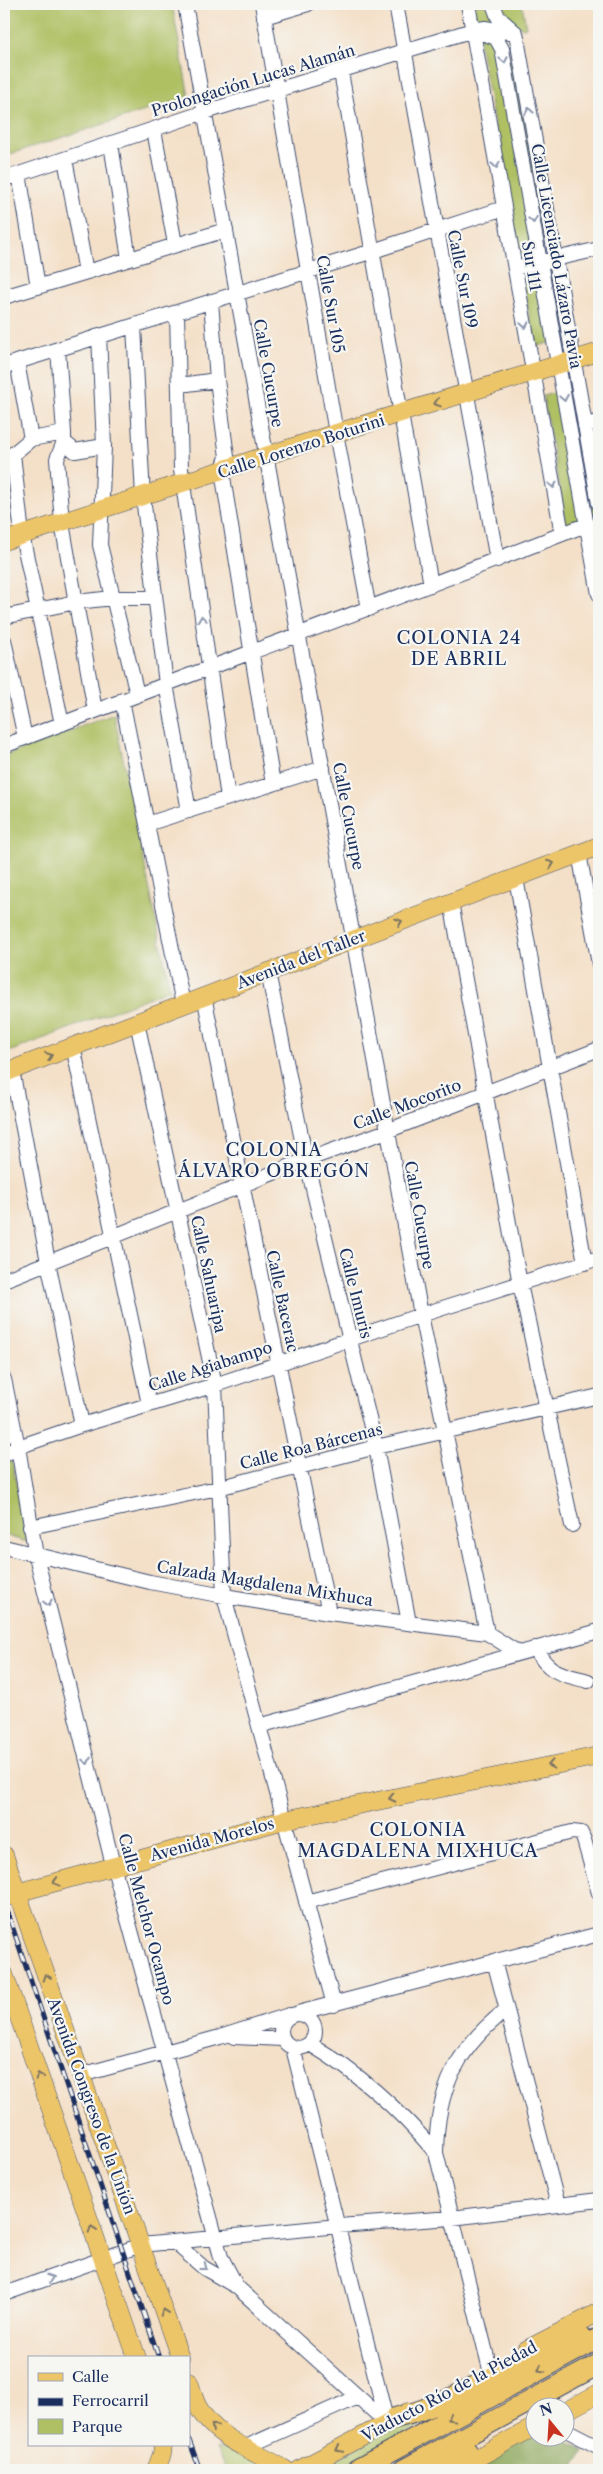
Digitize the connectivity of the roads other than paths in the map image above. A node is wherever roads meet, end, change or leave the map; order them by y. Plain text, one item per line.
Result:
1 (185, 4) edge
2 (308, 4) edge
3 (396, 4) edge
4 (468, 4) edge
5 (493, 4) edge
6 (263, 10) edge
7 (473, 30) junction
8 (516, 33) junction
9 (406, 51) junction
10 (341, 72) junction
11 (275, 92) junction
12 (205, 112) junction
13 (154, 130) junction
14 (111, 144) junction
15 (65, 159) junction
16 (19, 174) junction
17 (4, 179) edge
18 (504, 208) junction
19 (226, 230) junction
20 (436, 231) junction
21 (175, 244) junction
22 (599, 249) edge
23 (373, 252) junction
24 (129, 259) junction
25 (554, 259) junction
26 (540, 262) junction
27 (515, 268) junction
28 (307, 271) junction
29 (86, 272) junction
30 (38, 287) junction
31 (237, 293) junction
32 (4, 297) edge
33 (211, 302) junction
34 (177, 314) junction
35 (134, 326) junction
36 (100, 335) junction
37 (58, 349) junction
38 (599, 352) edge
39 (565, 363) junction
40 (10, 364) edge
41 (533, 372) junction
42 (218, 380) junction
43 (180, 385) junction
44 (466, 393) junction
45 (400, 414) junction
46 (599, 421) edge
47 (585, 426) junction
48 (336, 433) junction
49 (64, 437) junction
50 (31, 440) junction
51 (104, 446) junction
52 (8, 455) edge
53 (266, 457) junction
54 (222, 471) junction
55 (183, 484) junction
56 (143, 497) junction
57 (599, 504) edge
58 (102, 510) junction
59 (62, 523) junction
60 (588, 524) junction
61 (562, 534) junction
62 (22, 535) junction
63 (4, 542) edge
64 (497, 560) junction
65 (431, 585) junction
66 (599, 594) edge
67 (113, 598) junction
68 (155, 598) junction
69 (76, 602) junction
70 (369, 609) junction
71 (37, 611) junction
72 (4, 617) edge
73 (299, 634) junction
74 (4, 640) edge
75 (252, 651) junction
76 (208, 667) junction
77 (166, 684) junction
78 (137, 694) junction
79 (122, 700) junction
80 (95, 711) junction
81 (62, 724) junction
82 (25, 738) junction
83 (4, 746) edge
84 (322, 768) junction
85 (274, 784) junction
86 (228, 798) junction
87 (189, 811) junction
88 (147, 824) junction
89 (599, 846) edge
90 (580, 853) junction
91 (516, 878) junction
92 (451, 902) junction
93 (354, 939) junction
94 (599, 964) edge
95 (268, 972) junction
96 (204, 996) junction
97 (183, 1004) junction
98 (137, 1022) junction
99 (73, 1046) junction
100 (599, 1049) edge
101 (549, 1067) junction
102 (8, 1071) edge
103 (485, 1092) junction
104 (387, 1131) junction
105 (306, 1160) junction
106 (241, 1186) junction
107 (178, 1210) junction
108 (113, 1236) junction
109 (599, 1259) edge
110 (48, 1262) junction
111 (585, 1263) junction
112 (4, 1280) edge
113 (520, 1284) junction
114 (421, 1315) junction
115 (349, 1339) junction
116 (278, 1363) junction
117 (4, 1379) edge
118 (215, 1385) junction
119 (599, 1396) edge
120 (149, 1404) junction
121 (546, 1409) junction
122 (82, 1425) junction
123 (445, 1432) junction
124 (18, 1447) junction
125 (376, 1448) junction
126 (4, 1455) edge
127 (301, 1467) junction
128 (218, 1488) junction
129 (572, 1525) dead end
130 (30, 1527) junction
131 (4, 1547) edge
132 (36, 1556) junction
133 (224, 1596) junction
134 (330, 1613) junction
135 (409, 1623) junction
136 (599, 1631) edge
137 (487, 1633) junction
138 (535, 1648) junction
139 (518, 1652) junction
140 (588, 1681) dead end
141 (259, 1726) junction
142 (599, 1756) edge
143 (284, 1820) junction
144 (4, 1855) edge
145 (112, 1859) junction
146 (599, 1892) edge
147 (10, 1896) edge
148 (306, 1902) junction
149 (599, 1934) edge
150 (494, 1961) junction
151 (4, 1974) edge
152 (334, 2005) junction
153 (506, 2010) junction
154 (294, 2014) junction
155 (220, 2037) junction
156 (313, 2037) junction
157 (288, 2043) junction
158 (165, 2052) junction
159 (81, 2074) junction
160 (436, 2153) junction
161 (599, 2200) edge
162 (558, 2205) junction
163 (452, 2218) junction
164 (338, 2226) junction
165 (216, 2238) junction
166 (174, 2242) junction
167 (141, 2245) junction
168 (102, 2259) junction
169 (236, 2287) junction
170 (4, 2294) edge
171 (599, 2312) edge
172 (599, 2330) edge
173 (599, 2338) edge
174 (136, 2356) edge
175 (179, 2356) edge
176 (599, 2364) edge
177 (490, 2369) junction
178 (599, 2378) edge
179 (190, 2385) edge
180 (599, 2393) edge
181 (566, 2396) edge
182 (358, 2397) junction
183 (576, 2406) edge
184 (526, 2419) edge
185 (391, 2420) junction
186 (526, 2432) edge
187 (576, 2435) edge
188 (163, 2446) edge
189 (246, 2447) junction
190 (599, 2447) edge
191 (472, 2464) edge
192 (156, 2470) edge
193 (286, 2470) edge
194 (299, 2470) edge
195 (356, 2470) edge
196 (403, 2470) edge
197 (434, 2470) edge
198 (454, 2470) edge

1 - 12 street, Calle Cucurpe
2 - 6 street
3 - 9 street, Calle Sur 109
4 - 7 street, Sur 111
5 - 8 street
6 - 11 street, Calle Sur 105
7 - 8 street, Prolongación Lucas Alamán
7 - 9 street, Prolongación Lucas Alamán
7 -> 18 street, Sur 111
7 -> 26 street, Calle Licenciado Lázaro Pavia
25 -> 8 street, Calle Licenciado Lázaro Pavia
9 - 10 street, Prolongación Lucas Alamán
9 - 20 street, Calle Sur 109
10 - 11 street, Prolongación Lucas Alamán
10 - 23 street
11 - 12 street, Prolongación Lucas Alamán
11 - 28 street, Calle Sur 105
12 - 13 street, Prolongación Lucas Alamán
12 - 19 street, Calle Cucurpe
13 - 14 street, Prolongación Lucas Alamán
13 - 21 street
14 - 15 street, Prolongación Lucas Alamán
14 - 24 street
15 - 16 street, Prolongación Lucas Alamán
15 - 29 street
16 - 17 street, Prolongación Lucas Alamán
16 - 30 street
18 - 20 street
18 - 27 street, Sur 111
19 - 21 street
19 - 31 street, Calle Cucurpe
20 - 23 street
20 - 44 street, Calle Sur 109
21 - 24 street
22 - 25 street
23 - 28 street
23 - 45 street
24 - 29 street
25 - 26 street
25 - 39 street, Calle Licenciado Lázaro Pavia
26 - 27 street
26 - 39 street, Calle Licenciado Lázaro Pavia
27 -> 41 street, Sur 111
28 - 31 street
28 - 48 street, Calle Sur 105
29 - 30 street
30 - 32 street
31 - 33 street
31 - 53 street, Calle Cucurpe
33 - 34 street
33 - 42 street
34 - 35 street
34 - 43 street
35 - 36 street
35 - 56 street
36 - 37 street
36 - 51 street
37 - 40 street
37 - 49 street
38 - 39 main road, Calle Lorenzo Boturini
39 - 41 main road, Calle Lorenzo Boturini
39 - 47 street, Calle Licenciado Lázaro Pavia
39 -> 60 street, Calle Licenciado Lázaro Pavia
40 - 50 street
41 - 44 main road, Calle Lorenzo Boturini
41 -> 61 street, Sur 111
42 - 43 street
42 - 54 street
43 - 55 street
44 -> 45 main road, Calle Lorenzo Boturini
44 - 64 street, Calle Sur 109
45 - 48 main road, Calle Lorenzo Boturini
45 - 65 street
46 - 47 street
47 - 57 street, Calle Licenciado Lázaro Pavia
48 - 53 main road, Calle Lorenzo Boturini
48 - 70 street, Calle Sur 105
49 - 50 street
49 - 51 street
49 - 59 street
50 - 52 street
51 - 58 street
52 - 62 street
53 - 54 main road, Calle Lorenzo Boturini
53 - 73 street, Calle Cucurpe
54 - 55 main road, Calle Lorenzo Boturini
54 - 75 street
55 - 56 main road, Calle Lorenzo Boturini
76 -> 55 street
56 - 58 main road, Calle Lorenzo Boturini
56 - 68 street
58 - 59 main road, Calle Lorenzo Boturini
58 - 67 street
59 - 62 main road, Calle Lorenzo Boturini
59 - 69 street
60 - 61 street
60 - 66 street, Calle Licenciado Lázaro Pavia
61 - 64 street
62 - 63 main road, Calle Lorenzo Boturini
62 - 71 street
64 - 65 street
65 - 70 street
67 - 68 street
67 - 69 street
67 - 78 street
68 - 77 street
69 - 71 street
69 - 80 street
70 - 73 street
71 - 72 street
71 - 81 street
73 - 75 street
73 - 84 street, Calle Cucurpe
74 - 82 street
75 - 76 street
75 - 85 street
76 - 77 street
76 - 86 street
77 - 78 street
77 - 87 street
78 - 79 street
79 - 80 street
79 - 88 street
80 - 81 street
81 - 82 street
82 - 83 street
84 - 85 street
84 - 93 street, Calle Cucurpe
85 - 86 street
86 - 87 street
87 - 88 street
88 - 97 street
89 - 90 main road, Avenida del Taller
91 -> 90 main road, Avenida del Taller
90 - 94 street
91 - 92 main road, Avenida del Taller
91 - 101 street
93 -> 92 main road, Avenida del Taller
92 - 103 street
93 - 95 main road, Avenida del Taller
93 - 104 street, Calle Cucurpe
95 - 96 main road, Avenida del Taller
95 - 105 street, Calle Imuris
96 - 97 main road, Avenida del Taller
96 - 106 street, Calle Bacerac
97 - 98 main road, Avenida del Taller
98 - 99 main road, Avenida del Taller
98 - 107 street, Calle Sahuaripa
102 -> 99 main road, Avenida del Taller
99 - 108 street
100 - 101 street, Calle Mocorito
101 - 103 street, Calle Mocorito
101 - 111 street
102 - 110 street
103 - 104 street, Calle Mocorito
103 - 113 street
104 - 105 street, Calle Mocorito
104 - 114 street, Calle Cucurpe
105 - 106 street, Calle Mocorito
105 - 115 street, Calle Imuris
106 - 107 street, Calle Mocorito
106 - 116 street, Calle Bacerac
107 - 108 street, Calle Mocorito
107 - 118 street, Calle Sahuaripa
108 - 110 street, Calle Mocorito
108 - 120 street
109 - 111 street, Calle Agiabampo
110 - 112 street, Calle Mocorito
110 - 122 street
111 - 113 street, Calle Agiabampo
113 - 114 street, Calle Agiabampo
113 - 121 street
114 - 115 street, Calle Agiabampo
114 - 123 street, Calle Cucurpe
115 - 116 street, Calle Agiabampo
115 - 125 street, Calle Imuris
116 - 118 street, Calle Agiabampo
116 - 127 street, Calle Bacerac
117 - 124 street, Calle Melchor Ocampo
118 - 120 street, Calle Agiabampo
118 - 128 street, Calle Sahuaripa
119 - 121 street, Calle Roa Bárcenas
120 - 122 street, Calle Agiabampo
121 - 123 street, Calle Roa Bárcenas
121 - 129 street
122 - 124 street, Calle Agiabampo
123 - 125 street, Calle Roa Bárcenas
123 - 137 street, Calle Cucurpe
124 - 126 street, Calle Agiabampo
124 - 130 street, Calle Melchor Ocampo
125 - 127 street, Calle Roa Bárcenas
125 - 135 street, Calle Imuris
127 - 128 street, Calle Roa Bárcenas
127 - 134 street, Calle Bacerac
128 - 130 street, Calle Roa Bárcenas
128 - 133 street, Calle Sahuaripa
130 - 132 street, Calle Melchor Ocampo
131 - 132 street, Calzada Magdalena Mixhuca
132 - 133 street, Calzada Magdalena Mixhuca
132 -> 145 street, Calle Melchor Ocampo
133 - 134 street, Calzada Magdalena Mixhuca
133 - 141 street, Calle Sahuaripa
134 - 135 street, Calzada Magdalena Mixhuca
135 - 137 street, Calzada Magdalena Mixhuca
136 - 138 street
137 - 139 street, Calzada Magdalena Mixhuca
138 - 139 street
138 - 140 street
139 - 141 street
141 - 143 street, Calle Sahuaripa
142 -> 143 main road, Avenida Morelos
143 - 145 main road, Avenida Morelos
143 - 148 street, Calle Sahuaripa
144 - 147 main road, Avenida Congreso de la Unión
145 -> 147 main road, Avenida Morelos
145 - 158 street, Calle Melchor Ocampo
146 - 148 street
159 -> 147 main road, Avenida Congreso de la Unión
148 - 152 street, Calle Sahuaripa
149 - 150 street
150 - 152 street
150 - 153 street
168 -> 151 main road
152 - 154 street
152 - 156 street
153 - 160 street
153 - 162 street
154 - 155 street
154 - 156 street
154 - 157 street
155 - 157 street
155 - 158 street
156 - 157 street
156 - 160 street
157 - 164 street
158 - 159 street
158 - 165 street, Calle Melchor Ocampo
159 - 167 main road, Avenida Congreso de la Unión
160 - 163 street
161 - 162 street
162 - 163 street
163 - 164 street
163 - 177 street
164 - 165 street
164 - 185 street
165 - 166 street
165 - 169 street, Calle Melchor Ocampo
166 - 167 street
166 -> 169 street
167 - 168 street
175 -> 167 main road, Avenida Congreso de la Unión
170 -> 168 street
168 - 174 main road
169 - 182 street
171 - 177 main road, Viaducto Río de la Piedad
172 - 185 highway
173 -> 195 highway, Viaducto Río de la Piedad
176 - 196 highway
177 - 185 main road, Viaducto Río de la Piedad
178 - 181 highway
189 -> 179 main road
180 - 183 main road
182 - 185 street
182 - 189 street
184 - 197 highway
185 -> 194 main road, Viaducto Río de la Piedad
186 - 191 main road
187 - 190 street
188 - 192 main road
189 - 193 main road
191 - 198 main road

